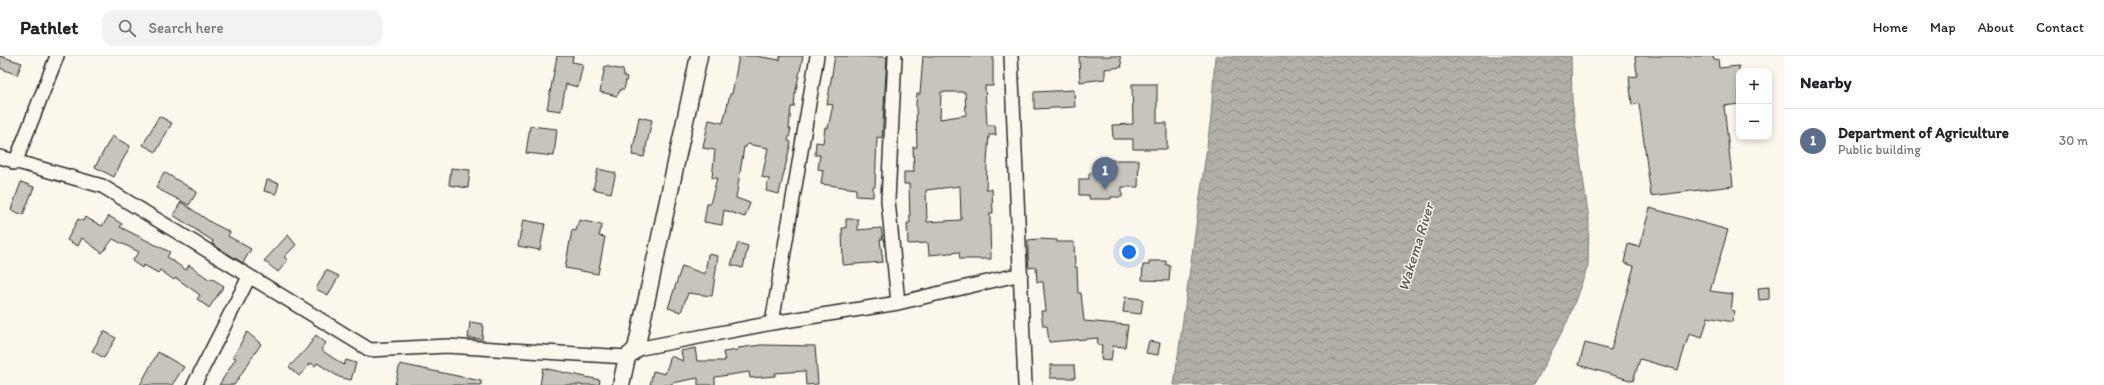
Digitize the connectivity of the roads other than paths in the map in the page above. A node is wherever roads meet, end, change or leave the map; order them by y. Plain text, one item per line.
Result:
1 (57, 56) edge
2 (699, 56) edge
3 (816, 56) edge
4 (895, 56) edge
5 (1011, 56) edge
6 (0, 157) edge
7 (15, 162) junction
8 (1021, 274) junction
9 (249, 277) junction
10 (898, 303) junction
11 (772, 323) junction
12 (632, 353) junction
13 (194, 385) edge
14 (621, 385) edge
15 (1025, 385) edge

1 - 7 street
2 - 12 street
3 - 11 street
4 - 10 street
5 - 8 street
6 - 7 street
7 - 9 street
8 - 10 street
8 - 15 street
9 - 12 street
9 - 13 street
10 - 11 street
11 - 12 street
12 - 14 street

